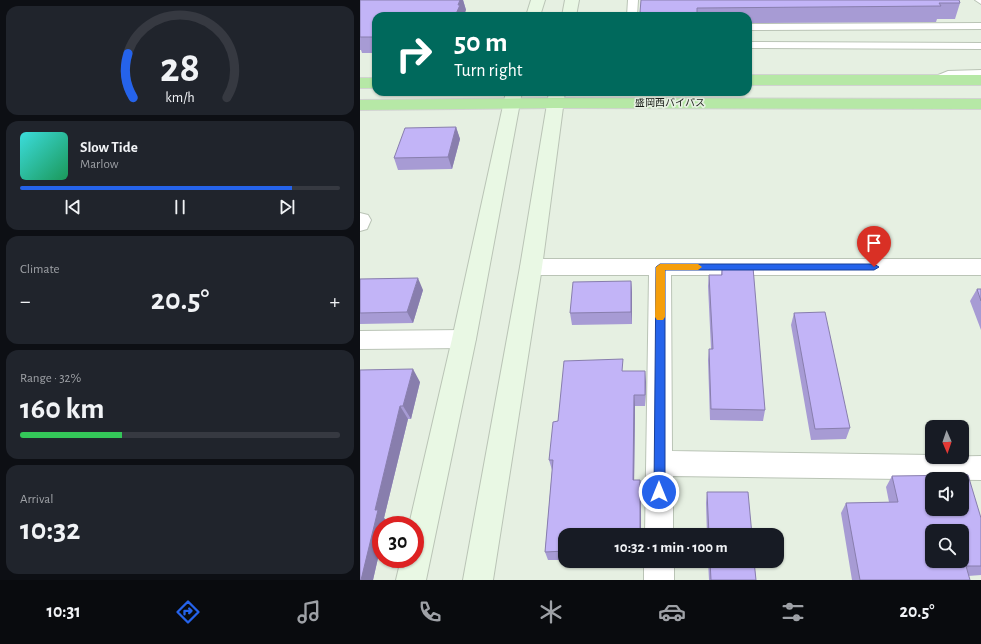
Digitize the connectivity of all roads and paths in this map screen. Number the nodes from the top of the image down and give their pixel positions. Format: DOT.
graph roads {
  1 [pos="538,0"];
  2 [pos="572,0"];
  3 [pos="633,0"];
  4 [pos="534,12"];
  5 [pos="570,12"];
  6 [pos="632,12"];
  7 [pos="981,26"];
  8 [pos="752,27"];
  9 [pos="752,45"];
  10 [pos="981,46"];
  11 [pos="981,73"];
  12 [pos="752,80"];
  13 [pos="935,80"];
  14 [pos="981,80"];
  15 [pos="360,83"];
  16 [pos="372,83"];
  17 [pos="513,98"];
  18 [pos="556,98"];
  19 [pos="981,104"];
  20 [pos="360,105"];
  21 [pos="360,220"];
  22 [pos="360,224"];
  23 [pos="531,267"];
  24 [pos="660,267"];
  25 [pos="981,267"];
  26 [pos="464,339"];
  27 [pos="360,340"];
  28 [pos="660,463"];
  29 [pos="981,468"];
  30 [pos="659,528"];
  31 [pos="659,568"];
  32 [pos="411,580"];
  33 [pos="478,580"];
  34 [pos="659,580"];
  1 -- 4 [label="street"];
  2 -- 5 [label="street"];
  3 -- 6 [label="lane"];
  7 -- 8 [label="lane"];
  9 -- 10 [label="lane"];
  11 -- 13 [label="lane"];
  12 -- 13 [label="highway"];
  13 -- 14 [label="highway"];
  15 -- 16 [label="highway"];
  17 -- 18 [label="highway, 盛岡西バイパス"];
  17 -- 20 [label="highway, 盛岡西バイパス"];
  17 -- 26 [label="street"];
  18 -- 19 [label="highway, 盛岡西バイパス"];
  18 -- 23 [label="street"];
  21 -- 22 [label="street"];
  23 -- 24 [label="street"];
  23 -- 33 [label="street"];
  24 -- 25 [label="street"];
  24 -- 28 [label="street"];
  26 -- 27 [label="street"];
  26 -- 32 [label="street"];
  28 -- 29 [label="street"];
  28 -- 30 [label="street"];
  31 -- 34 [label="street"];
}
